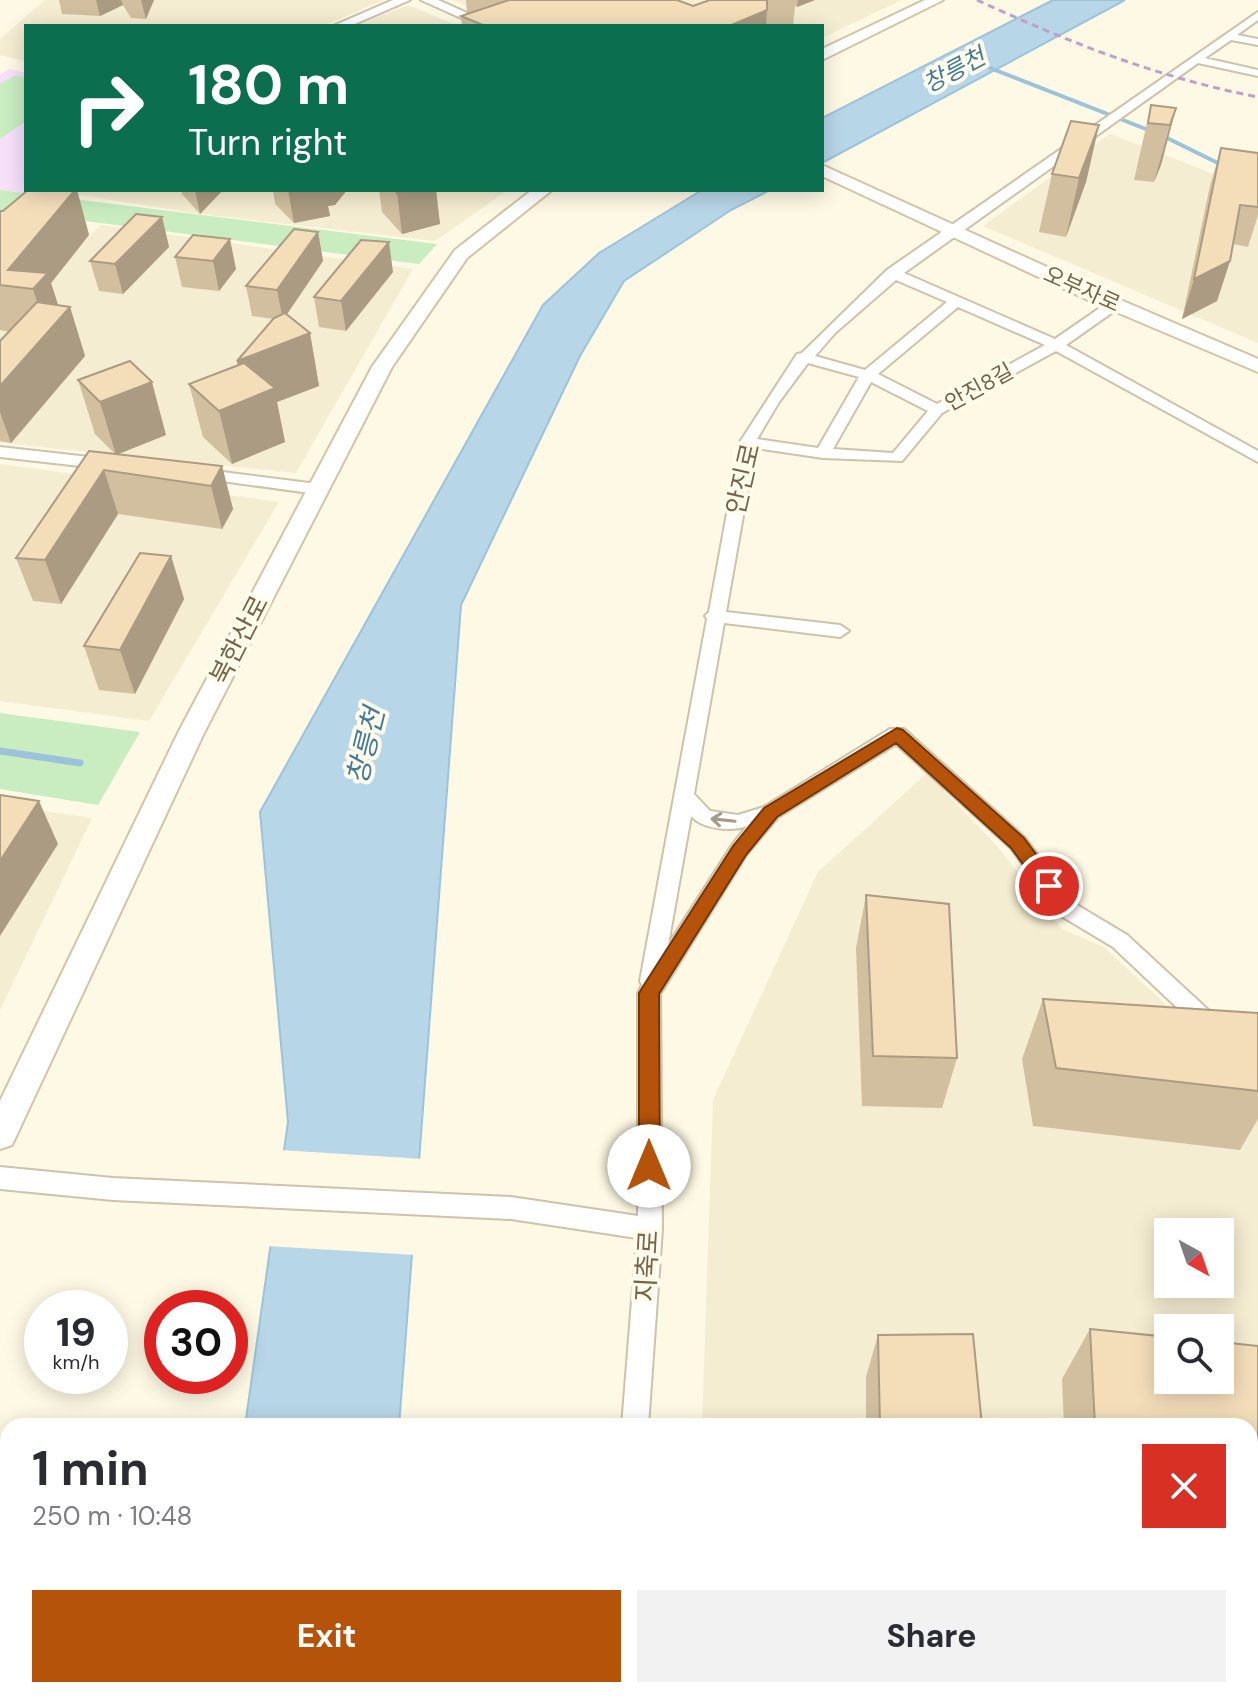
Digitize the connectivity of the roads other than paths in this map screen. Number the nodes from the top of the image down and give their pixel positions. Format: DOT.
graph roads {
  1 [pos="404,0"];
  2 [pos="427,0"];
  3 [pos="936,0"];
  4 [pos="1258,15"];
  5 [pos="344,24"];
  6 [pos="485,24"];
  7 [pos="1229,36"];
  8 [pos="1258,42"];
  9 [pos="824,54"];
  10 [pos="1196,59"];
  11 [pos="1258,73"];
  12 [pos="824,171"];
  13 [pos="540,192"];
  14 [pos="954,230"];
  15 [pos="892,273"];
  16 [pos="957,301"];
  17 [pos="1115,304"];
  18 [pos="1056,345"];
  19 [pos="802,357"];
  20 [pos="1258,366"];
  21 [pos="868,375"];
  22 [pos="937,410"];
  23 [pos="748,442"];
  24 [pos="0,452"];
  25 [pos="823,453"];
  26 [pos="1258,457"];
  27 [pos="124,465"];
  28 [pos="181,472"];
  29 [pos="317,489"];
  30 [pos="714,616"];
  31 [pos="840,631"];
  32 [pos="685,796"];
  33 [pos="771,812"];
  34 [pos="649,993"];
  35 [pos="1224,1037"];
  36 [pos="0,1135"];
  37 [pos="0,1178"];
  38 [pos="650,1229"];
  39 [pos="636,1418"];
  1 -- 5 [label="street"];
  2 -- 6 [label="street"];
  3 -- 9 [label="main road"];
  4 -- 7 [label="street"];
  7 -- 8 [label="street"];
  7 -- 10 [label="street"];
  10 -- 11 [label="street"];
  10 -- 14 [label="street, 안진로"];
  12 -- 14 [label="main road, 오부자로"];
  13 -- 29 [label="main road, 북한산로"];
  14 -- 15 [label="street, 안진로"];
  14 -- 17 [label="main road, 오부자로"];
  15 -- 16 [label="street, 안진8길"];
  15 -- 19 [label="street, 안진로"];
  16 -- 18 [label="street, 안진8길"];
  16 -- 21 [label="street"];
  17 -- 18 [label="street, 안진8길"];
  17 -- 20 [label="main road, 오부자로"];
  18 -- 22 [label="street, 안진8길"];
  18 -- 26 [label="street, 안진8길"];
  19 -- 21 [label="street"];
  19 -- 23 [label="street, 안진로"];
  21 -- 22 [label="street"];
  21 -- 25 [label="street"];
  22 -- 25 [label="street, 안진8길"];
  23 -- 25 [label="street, 안진8길"];
  23 -- 30 [label="street, 안진로"];
  24 -- 27 [label="street"];
  28 -- 29 [label="street"];
  29 -- 36 [label="main road, 북한산로"];
  30 -- 31 [label="street"];
  30 -- 32 [label="street, 안진로"];
  33 -- 32 [label="street, one-way"];
  32 -- 34 [label="street, 안진로"];
  33 -- 34 [label="street"];
  33 -- 35 [label="street"];
  34 -- 38 [label="street, 지축로"];
  37 -- 38 [label="street"];
  38 -- 39 [label="street, 지축로"];
}
